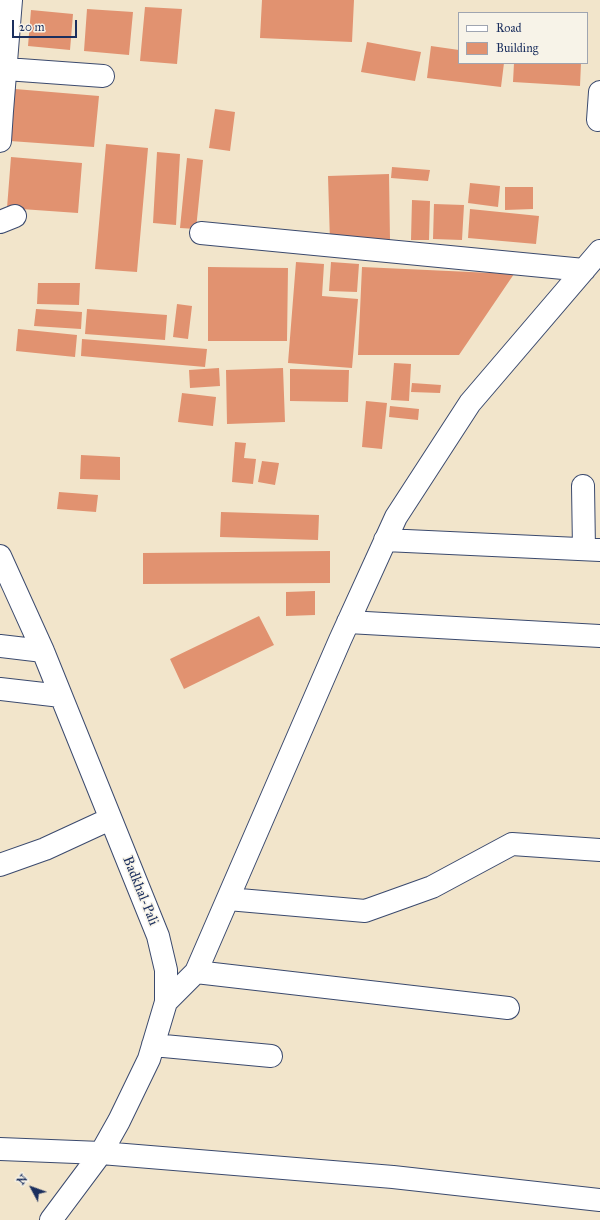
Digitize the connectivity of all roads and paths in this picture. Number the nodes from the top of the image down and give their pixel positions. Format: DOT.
graph roads {
  1 [pos="8,0"];
  2 [pos="6,69"];
  3 [pos="103,76"];
  4 [pos="600,92"];
  5 [pos="1,111"];
  6 [pos="598,120"];
  7 [pos="0,141"];
  8 [pos="201,233"];
  9 [pos="600,251"];
  10 [pos="584,270"];
  11 [pos="583,486"];
  12 [pos="385,540"];
  13 [pos="592,549"];
  14 [pos="0,556"];
  15 [pos="348,622"];
  16 [pos="600,636"];
  17 [pos="0,646"];
  18 [pos="43,651"];
  19 [pos="0,689"];
  20 [pos="61,696"];
  21 [pos="110,819"];
  22 [pos="600,850"];
  23 [pos="0,865"];
  24 [pos="228,899"];
  25 [pos="196,972"];
  26 [pos="166,1002"];
  27 [pos="508,1008"];
  28 [pos="153,1045"];
  29 [pos="270,1056"];
  30 [pos="0,1150"];
  31 [pos="101,1153"];
  32 [pos="600,1200"];
  33 [pos="51,1220"];
  1 -- 2 [label="street"];
  2 -- 3 [label="street"];
  2 -- 5 [label="street"];
  4 -- 6 [label="street"];
  5 -- 7 [label="street"];
  8 -- 10 [label="street"];
  9 -- 10 [label="street"];
  10 -- 12 [label="street"];
  11 -- 13 [label="street"];
  12 -- 13 [label="street"];
  12 -- 15 [label="street"];
  14 -- 18 [label="street, Badkhal-Pali"];
  15 -- 16 [label="street"];
  15 -- 24 [label="street"];
  17 -- 18 [label="street"];
  18 -- 20 [label="street, Badkhal-Pali"];
  19 -- 20 [label="street"];
  20 -- 21 [label="street, Badkhal-Pali"];
  21 -- 23 [label="street"];
  21 -- 26 [label="street, Badkhal-Pali"];
  22 -- 24 [label="street"];
  24 -- 25 [label="street"];
  25 -- 26 [label="street"];
  25 -- 27 [label="street"];
  26 -- 28 [label="street, Badkhal-Pali"];
  28 -- 29 [label="street"];
  28 -- 31 [label="street, Badkhal-Pali"];
  30 -- 31 [label="street"];
  31 -- 32 [label="street"];
  31 -- 33 [label="street, Badkhal-Pali"];
}
